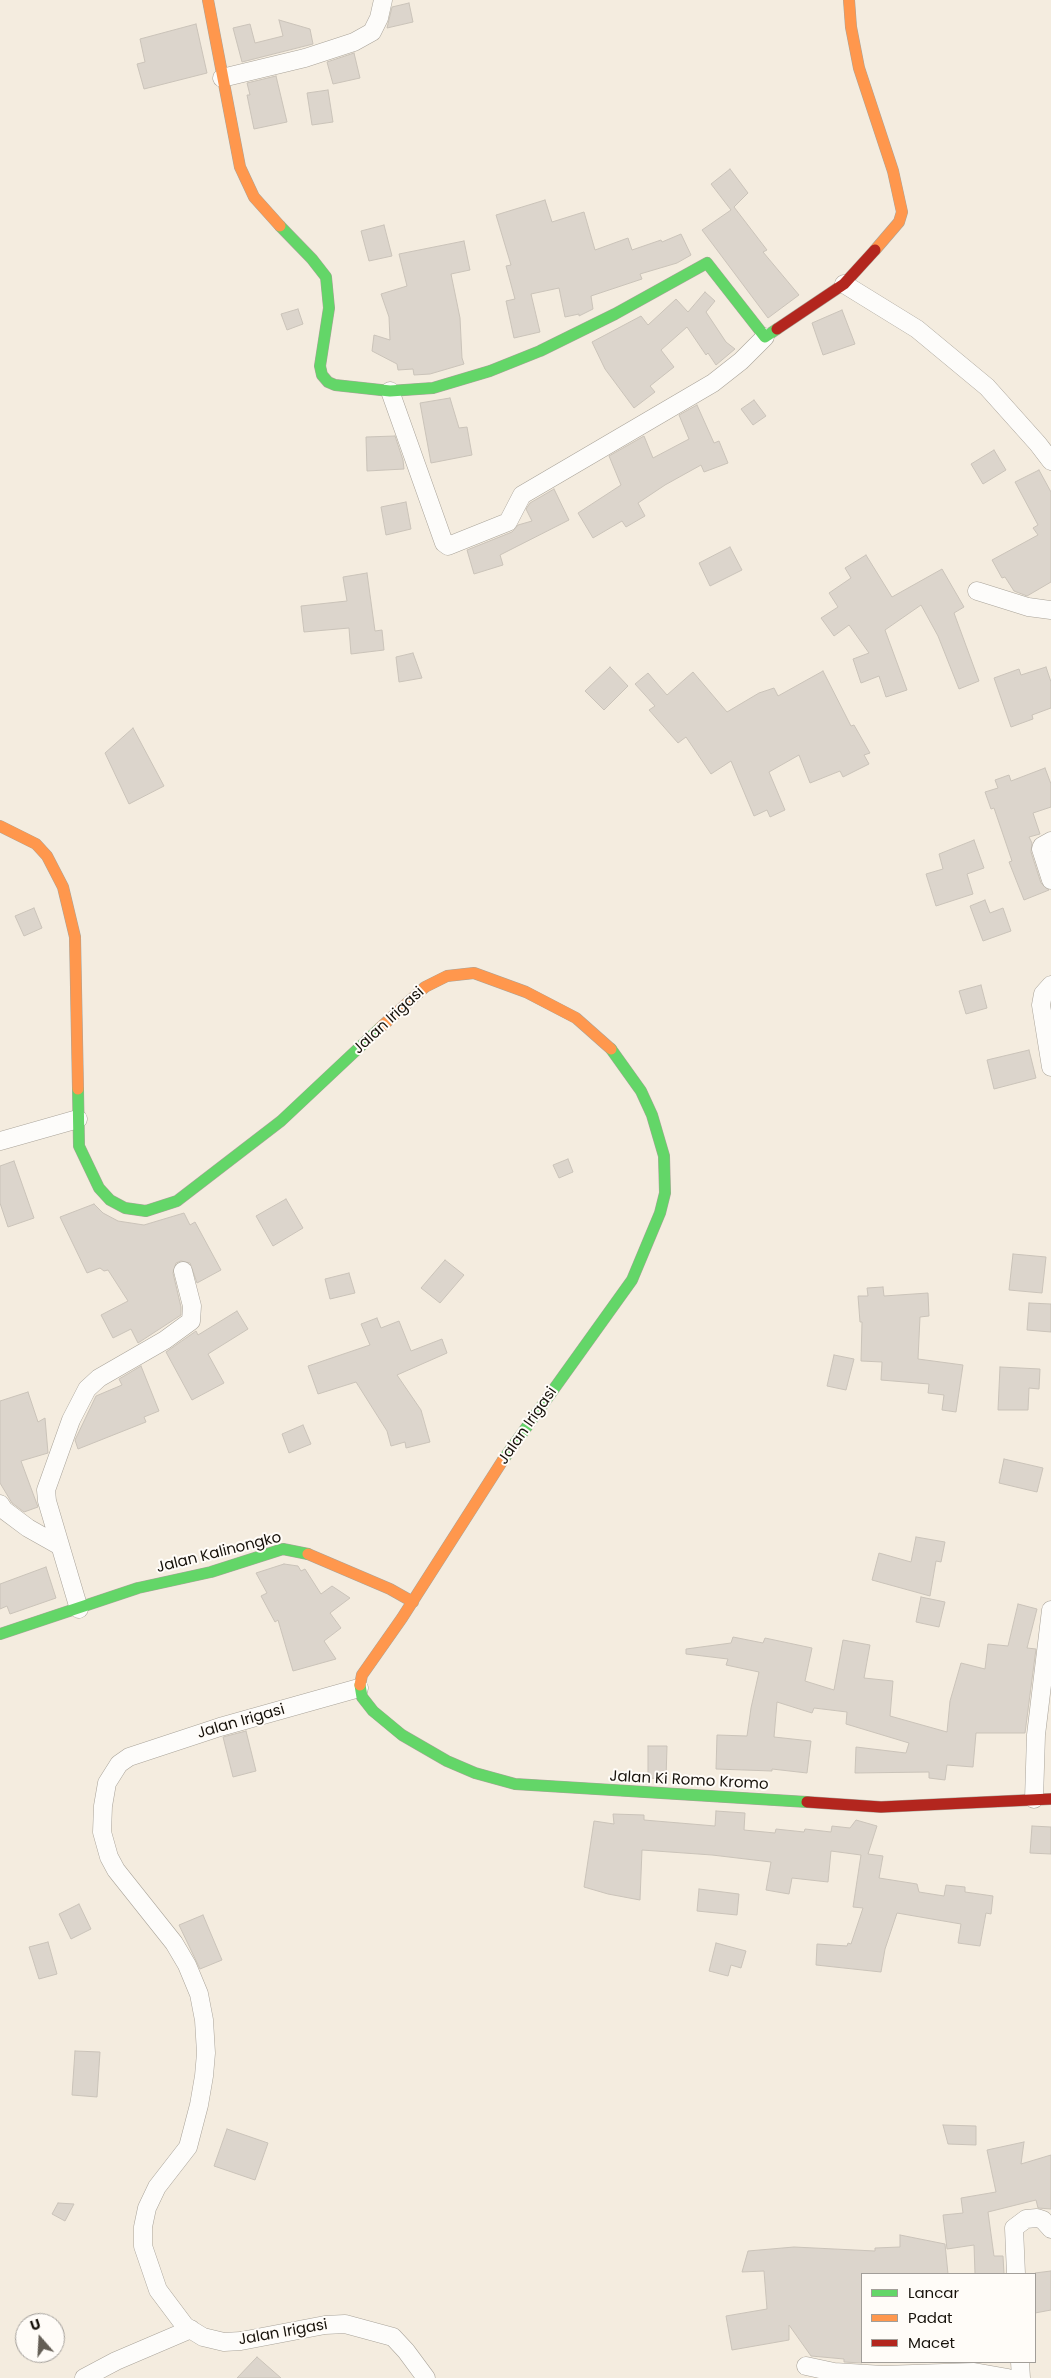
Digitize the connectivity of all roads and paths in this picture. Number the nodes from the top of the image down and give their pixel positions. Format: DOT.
graph roads {
  1 [pos="208,0"];
  2 [pos="383,0"];
  3 [pos="850,0"];
  4 [pos="222,78"];
  5 [pos="844,284"];
  6 [pos="765,337"];
  7 [pos="390,391"];
  8 [pos="1051,461"];
  9 [pos="977,591"];
  10 [pos="1051,610"];
  11 [pos="0,826"];
  12 [pos="1051,842"];
  13 [pos="1051,880"];
  14 [pos="1051,986"];
  15 [pos="1051,1067"];
  16 [pos="78,1119"];
  17 [pos="0,1141"];
  18 [pos="183,1271"];
  19 [pos="0,1504"];
  20 [pos="60,1546"];
  21 [pos="412,1602"];
  22 [pos="79,1609"];
  23 [pos="1051,1610"];
  24 [pos="0,1634"];
  25 [pos="358,1688"];
  26 [pos="1043,1799"];
  27 [pos="1051,2229"];
  28 [pos="1016,2273"];
  29 [pos="191,2329"];
  30 [pos="1020,2363"];
  31 [pos="806,2366"];
  32 [pos="84,2378"];
  33 [pos="426,2378"];
  34 [pos="1008,2378"];
  35 [pos="1021,2378"];
  1 -- 4 [label="street"];
  2 -- 4 [label="street"];
  3 -- 5 [label="street"];
  4 -- 7 [label="street"];
  5 -- 6 [label="street"];
  5 -- 8 [label="street"];
  6 -- 7 [label="street"];
  6 -- 7 [label="street"];
  9 -- 10 [label="street"];
  11 -- 16 [label="street, Jalan Irigasi"];
  12 -- 13 [label="street"];
  14 -- 15 [label="street"];
  16 -- 17 [label="street"];
  16 -- 21 [label="street, Jalan Irigasi"];
  18 -- 20 [label="street"];
  19 -- 20 [label="street"];
  20 -- 22 [label="street"];
  21 -- 22 [label="street, Jalan Kalinongko"];
  21 -- 25 [label="street, Jalan Irigasi"];
  22 -- 24 [label="street, Jalan Kalinongko"];
  23 -- 26 [label="street"];
  25 -- 26 [label="street, Jalan Ki Romo Kromo"];
  25 -- 29 [label="street, Jalan Irigasi"];
  27 -- 28 [label="street"];
  29 -- 32 [label="street"];
  29 -- 33 [label="street, Jalan Irigasi"];
  30 -- 35 [label="street"];
  31 -- 34 [label="street"];
}
